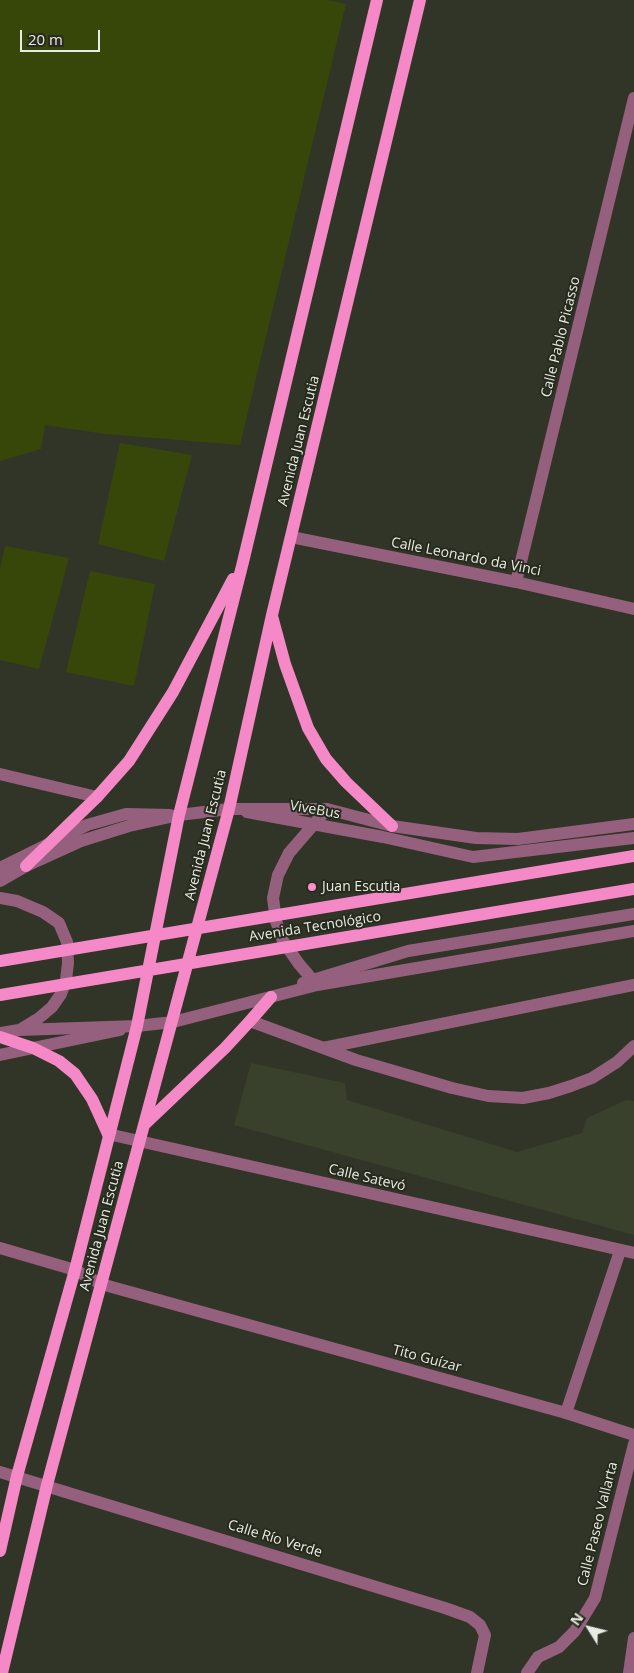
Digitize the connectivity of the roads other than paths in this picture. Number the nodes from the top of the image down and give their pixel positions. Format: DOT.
graph roads {
  1 [pos="377,0"];
  2 [pos="420,0"];
  3 [pos="634,98"];
  4 [pos="291,538"];
  5 [pos="243,562"];
  6 [pos="516,582"];
  7 [pos="634,609"];
  8 [pos="272,615"];
  9 [pos="0,774"];
  10 [pos="97,797"];
  11 [pos="229,809"];
  12 [pos="327,809"];
  13 [pos="179,815"];
  14 [pos="634,824"];
  15 [pos="312,825"];
  16 [pos="392,826"];
  17 [pos="634,838"];
  18 [pos="46,845"];
  19 [pos="634,856"];
  20 [pos="26,866"];
  21 [pos="0,868"];
  22 [pos="0,882"];
  23 [pos="634,890"];
  24 [pos="0,898"];
  25 [pos="634,914"];
  26 [pos="634,931"];
  27 [pos="0,961"];
  28 [pos="315,982"];
  29 [pos="634,985"];
  30 [pos="0,995"];
  31 [pos="271,996"];
  32 [pos="250,1021"];
  33 [pos="173,1022"];
  34 [pos="142,1026"];
  35 [pos="19,1030"];
  36 [pos="0,1035"];
  37 [pos="634,1046"];
  38 [pos="33,1048"];
  39 [pos="322,1048"];
  40 [pos="0,1055"];
  41 [pos="144,1125"];
  42 [pos="108,1134"];
  43 [pos="140,1142"];
  44 [pos="0,1248"];
  45 [pos="620,1251"];
  46 [pos="634,1253"];
  47 [pos="75,1270"];
  48 [pos="101,1284"];
  49 [pos="566,1413"];
  50 [pos="634,1435"];
  51 [pos="634,1444"];
  52 [pos="0,1472"];
  53 [pos="17,1476"];
  54 [pos="47,1485"];
  55 [pos="0,1551"];
  56 [pos="634,1638"];
  57 [pos="633,1656"];
  58 [pos="2,1673"];
  59 [pos="477,1673"];
  60 [pos="527,1673"];
  61 [pos="629,1673"];
  1 -- 5 [label="main road, Avenida Juan Escutia"];
  2 -- 4 [label="main road, Avenida Juan Escutia"];
  3 -- 6 [label="street, Calle Pablo Picasso"];
  4 -- 6 [label="street, Calle Leonardo da Vinci"];
  4 -- 8 [label="main road, Avenida Juan Escutia"];
  5 -- 10 [label="main road"];
  5 -- 13 [label="main road, Avenida Juan Escutia"];
  6 -- 7 [label="street, Calle Leonardo da Vinci"];
  8 -- 11 [label="main road, Avenida Juan Escutia"];
  8 -- 16 [label="main road"];
  9 -- 10 [label="street"];
  10 -- 18 [label="main road"];
  11 -- 12 [label="street"];
  11 -- 13 [label="street"];
  11 -- 15 [label="street, ViveBus"];
  11 -- 33 [label="main road, Avenida Juan Escutia"];
  12 -- 15 [label="street"];
  12 -- 16 [label="street"];
  13 -- 18 [label="street"];
  13 -- 20 [label="street"];
  13 -- 34 [label="main road, Avenida Juan Escutia"];
  14 -- 16 [label="street"];
  15 -- 17 [label="street, ViveBus"];
  15 -- 28 [label="street"];
  18 -- 20 [label="main road"];
  18 -- 21 [label="street"];
  19 -- 27 [label="main road, Avenida Tecnológico"];
  20 -- 22 [label="street"];
  23 -- 30 [label="main road, Avenida Tecnológico"];
  24 -- 35 [label="street"];
  25 -- 28 [label="street"];
  26 -- 28 [label="street"];
  28 -- 31 [label="street"];
  28 -- 33 [label="street"];
  29 -- 39 [label="street"];
  31 -- 32 [label="main road"];
  31 -- 33 [label="street"];
  32 -- 39 [label="street"];
  32 -- 41 [label="main road"];
  33 -- 34 [label="street"];
  33 -- 41 [label="main road, Avenida Juan Escutia"];
  34 -- 35 [label="street"];
  34 -- 38 [label="street"];
  34 -- 42 [label="main road, Avenida Juan Escutia"];
  35 -- 36 [label="street"];
  36 -- 38 [label="main road"];
  37 -- 39 [label="street"];
  38 -- 40 [label="street"];
  38 -- 42 [label="main road"];
  41 -- 43 [label="main road, Avenida Juan Escutia"];
  42 -- 43 [label="street, Calle Satevó"];
  42 -- 47 [label="main road, Avenida Juan Escutia"];
  43 -- 45 [label="street, Calle Satevó"];
  43 -- 48 [label="main road, Avenida Juan Escutia"];
  44 -- 47 [label="street, Tito Guízar"];
  45 -- 46 [label="street"];
  45 -- 49 [label="street"];
  47 -- 48 [label="street, Tito Guízar"];
  47 -- 53 [label="main road, Avenida Juan Escutia"];
  48 -- 49 [label="street, Tito Guízar"];
  48 -- 54 [label="main road, Avenida Juan Escutia"];
  49 -- 50 [label="street, Tito Guízar"];
  51 -- 60 [label="street, Calle Paseo Vallarta"];
  52 -- 53 [label="street, Calle Río Verde"];
  53 -- 54 [label="street, Calle Río Verde"];
  53 -- 55 [label="main road, Avenida Juan Escutia"];
  54 -- 58 [label="main road, Avenida Juan Escutia"];
  54 -- 59 [label="street, Calle Río Verde"];
  56 -- 57 [label="street"];
  57 -- 61 [label="street"];
}
